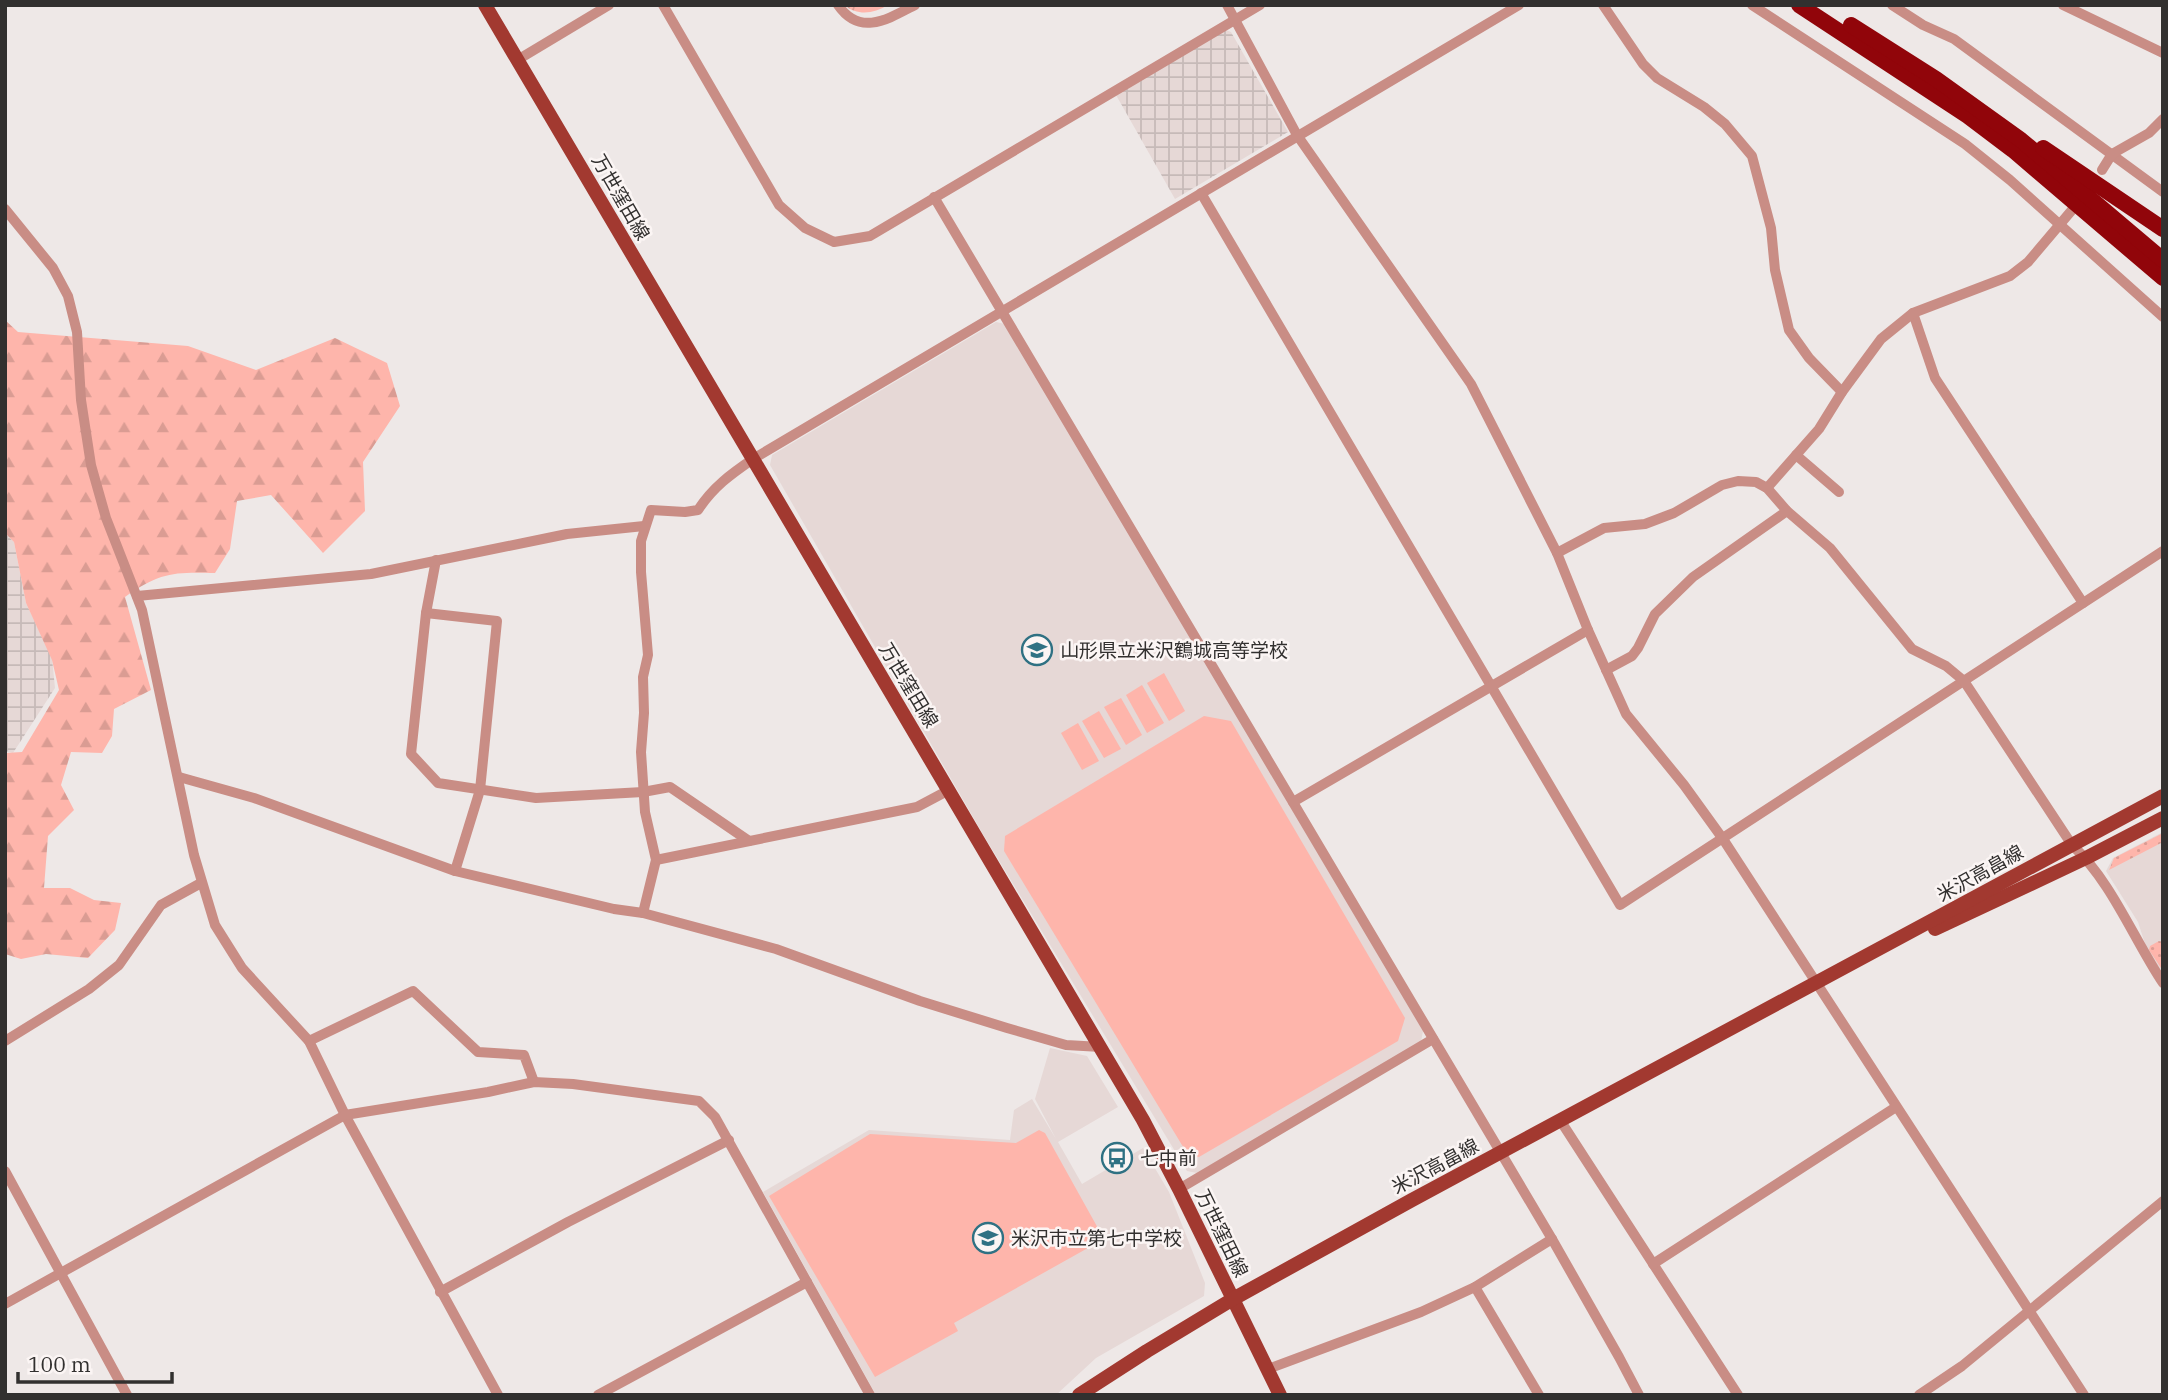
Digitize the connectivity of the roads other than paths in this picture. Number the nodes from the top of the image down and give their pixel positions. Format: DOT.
graph roads {
  1 [pos="485,5"];
  2 [pos="609,5"];
  3 [pos="663,5"];
  4 [pos="838,5"];
  5 [pos="915,5"];
  6 [pos="1227,5"];
  7 [pos="1260,5"];
  8 [pos="1518,5"];
  9 [pos="1603,5"];
  10 [pos="1752,5"];
  11 [pos="1799,5"];
  12 [pos="1819,5"];
  13 [pos="1892,5"];
  14 [pos="2063,5"];
  15 [pos="1237,20"];
  16 [pos="2163,53"];
  17 [pos="519,59"];
  18 [pos="1976,107"];
  19 [pos="2163,119"];
  20 [pos="1297,135"];
  21 [pos="2112,154"];
  22 [pos="2102,170"];
  23 [pos="1201,192"];
  24 [pos="2163,192"];
  25 [pos="934,197"];
  26 [pos="5,209"];
  27 [pos="2072,210"];
  28 [pos="2061,224"];
  29 [pos="2163,229"];
  30 [pos="2163,260"];
  31 [pos="2163,278"];
  32 [pos="1003,311"];
  33 [pos="1913,313"];
  34 [pos="2163,317"];
  35 [pos="1842,392"];
  36 [pos="1796,455"];
  37 [pos="753,459"];
  38 [pos="1767,488"];
  39 [pos="1839,492"];
  40 [pos="1787,511"];
  41 [pos="644,526"];
  42 [pos="2163,551"];
  43 [pos="1557,552"];
  44 [pos="436,560"];
  45 [pos="137,596"];
  46 [pos="2083,603"];
  47 [pos="426,613"];
  48 [pos="1588,630"];
  49 [pos="1606,670"];
  50 [pos="1965,681"];
  51 [pos="1491,685"];
  52 [pos="179,777"];
  53 [pos="480,790"];
  54 [pos="949,790"];
  55 [pos="643,792"];
  56 [pos="2163,796"];
  57 [pos="1293,802"];
  58 [pos="2163,818"];
  59 [pos="1723,839"];
  60 [pos="749,841"];
  61 [pos="2071,845"];
  62 [pos="2086,858"];
  63 [pos="656,860"];
  64 [pos="455,871"];
  65 [pos="201,883"];
  66 [pos="643,913"];
  67 [pos="2163,983"];
  68 [pos="1816,984"];
  69 [pos="1433,1039"];
  70 [pos="5,1041"];
  71 [pos="309,1041"];
  72 [pos="1101,1047"];
  73 [pos="534,1082"];
  74 [pos="1896,1107"];
  75 [pos="345,1115"];
  76 [pos="1560,1120"];
  77 [pos="729,1140"];
  78 [pos="1500,1153"];
  79 [pos="5,1171"];
  80 [pos="1179,1189"];
  81 [pos="2163,1201"];
  82 [pos="1552,1240"];
  83 [pos="1653,1264"];
  84 [pos="62,1274"];
  85 [pos="807,1282"];
  86 [pos="1475,1287"];
  87 [pos="440,1292"];
  88 [pos="1233,1299"];
  89 [pos="5,1304"];
  90 [pos="2029,1311"];
  91 [pos="1268,1369"];
  92 [pos="127,1395"];
  93 [pos="498,1395"];
  94 [pos="598,1395"];
  95 [pos="870,1395"];
  96 [pos="1079,1395"];
  97 [pos="1280,1395"];
  98 [pos="1539,1395"];
  99 [pos="1639,1395"];
  100 [pos="1738,1395"];
  101 [pos="1919,1395"];
  102 [pos="2084,1395"];
  1 -- 17 [label="main road, 万世窪田線"];
  2 -- 17 [label="street"];
  3 -- 25 [label="street"];
  4 -- 5 [label="street"];
  6 -- 15 [label="street"];
  7 -- 15 [label="street"];
  8 -- 20 [label="street"];
  9 -- 35 [label="street"];
  10 -- 28 [label="street"];
  11 -- 31 [label="highway"];
  12 -- 18 [label="highway"];
  13 -- 21 [label="street"];
  14 -- 16 [label="street"];
  15 -- 20 [label="street"];
  15 -- 25 [label="street"];
  17 -- 37 [label="main road, 万世窪田線"];
  18 -- 29 [label="highway"];
  18 -- 30 [label="highway"];
  19 -- 21 [label="street"];
  20 -- 23 [label="street"];
  20 -- 43 [label="street"];
  21 -- 22 [label="street"];
  21 -- 24 [label="street"];
  23 -- 32 [label="street"];
  23 -- 51 [label="street"];
  25 -- 32 [label="street"];
  26 -- 45 [label="street"];
  27 -- 28 [label="street"];
  28 -- 33 [label="street"];
  28 -- 34 [label="street"];
  32 -- 37 [label="street"];
  32 -- 57 [label="street"];
  33 -- 35 [label="street"];
  33 -- 46 [label="street"];
  35 -- 36 [label="street"];
  36 -- 38 [label="street"];
  36 -- 39 [label="street"];
  37 -- 41 [label="street"];
  37 -- 54 [label="main road, 万世窪田線"];
  38 -- 40 [label="street"];
  38 -- 43 [label="street"];
  40 -- 49 [label="street"];
  40 -- 50 [label="street"];
  41 -- 44 [label="street"];
  41 -- 55 [label="street"];
  42 -- 46 [label="street"];
  43 -- 48 [label="street"];
  44 -- 45 [label="street"];
  44 -- 47 [label="street"];
  45 -- 52 [label="street"];
  46 -- 50 [label="street"];
  47 -- 53 [label="street"];
  47 -- 53 [label="street"];
  48 -- 49 [label="street"];
  48 -- 51 [label="street"];
  49 -- 59 [label="street"];
  50 -- 59 [label="street"];
  50 -- 61 [label="street"];
  51 -- 57 [label="street"];
  51 -- 59 [label="street"];
  52 -- 64 [label="street"];
  52 -- 65 [label="street"];
  53 -- 55 [label="street"];
  53 -- 64 [label="street"];
  54 -- 60 [label="street"];
  54 -- 72 [label="main road, 万世窪田線"];
  55 -- 60 [label="street"];
  55 -- 63 [label="street"];
  56 -- 61 [label="main road, 米沢高畠線"];
  57 -- 69 [label="street"];
  58 -- 62 [label="main road, 米沢高畠線"];
  59 -- 68 [label="street"];
  60 -- 63 [label="street"];
  61 -- 62 [label="street"];
  61 -- 68 [label="main road, 米沢高畠線"];
  62 -- 67 [label="street"];
  62 -- 68 [label="main road, 米沢高畠線"];
  63 -- 66 [label="street"];
  64 -- 66 [label="street"];
  65 -- 70 [label="street"];
  65 -- 71 [label="street"];
  66 -- 72 [label="street"];
  68 -- 74 [label="street"];
  68 -- 76 [label="main road, 米沢高畠線"];
  69 -- 78 [label="street"];
  69 -- 80 [label="street"];
  71 -- 73 [label="street"];
  71 -- 75 [label="street"];
  72 -- 80 [label="main road, 万世窪田線"];
  73 -- 75 [label="street"];
  73 -- 77 [label="street"];
  74 -- 83 [label="street"];
  74 -- 90 [label="street"];
  75 -- 84 [label="street"];
  75 -- 87 [label="street"];
  76 -- 78 [label="main road, 米沢高畠線"];
  76 -- 83 [label="street"];
  77 -- 85 [label="street"];
  77 -- 87 [label="street"];
  78 -- 82 [label="street"];
  78 -- 88 [label="main road, 米沢高畠線"];
  79 -- 84 [label="street"];
  80 -- 88 [label="main road, 万世窪田線"];
  81 -- 90 [label="street"];
  82 -- 86 [label="street"];
  82 -- 99 [label="street"];
  83 -- 100 [label="street"];
  84 -- 89 [label="street"];
  84 -- 92 [label="street"];
  85 -- 94 [label="street"];
  85 -- 95 [label="street"];
  86 -- 91 [label="street"];
  86 -- 98 [label="street"];
  87 -- 93 [label="street"];
  88 -- 91 [label="main road, 万世窪田線"];
  88 -- 96 [label="main road, 米沢高畠線"];
  90 -- 101 [label="street"];
  90 -- 102 [label="street"];
  91 -- 97 [label="main road, 万世窪田線"];
}
